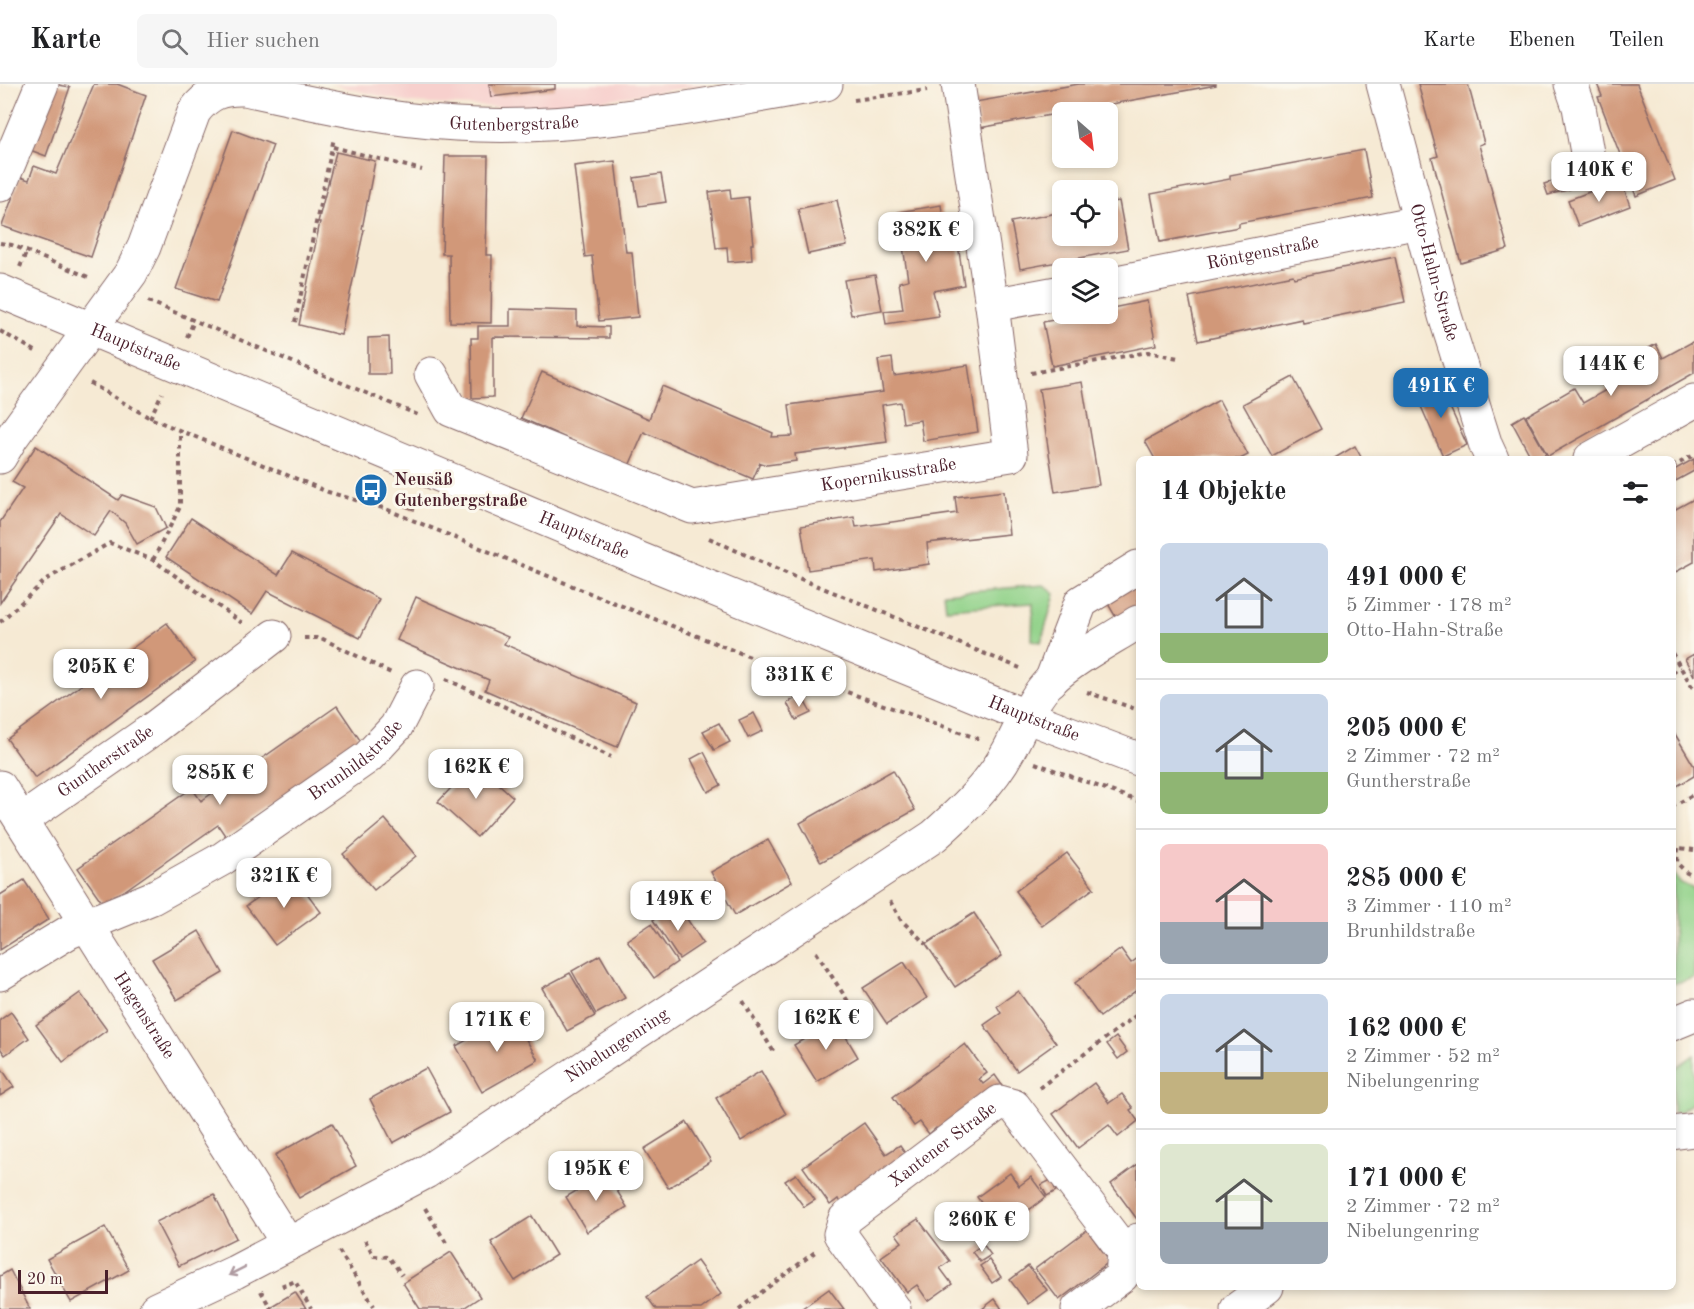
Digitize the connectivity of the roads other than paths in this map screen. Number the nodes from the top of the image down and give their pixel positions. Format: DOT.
graph roads {
  1 [pos="42,84"];
  2 [pos="826,84"];
  3 [pos="958,84"];
  4 [pos="1383,84"];
  5 [pos="1571,84"];
  6 [pos="201,91"];
  7 [pos="681,96"];
  8 [pos="1590,170"];
  9 [pos="0,185"];
  10 [pos="1419,222"];
  11 [pos="1118,282"];
  12 [pos="0,291"];
  13 [pos="1052,294"];
  14 [pos="992,305"];
  15 [pos="90,327"];
  16 [pos="431,374"];
  17 [pos="1694,401"];
  18 [pos="4,442"];
  19 [pos="1491,456"];
  20 [pos="1595,456"];
  21 [pos="1136,568"];
  22 [pos="1136,623"];
  23 [pos="274,636"];
  24 [pos="1051,681"];
  25 [pos="417,686"];
  26 [pos="1024,716"];
  27 [pos="1136,758"];
  28 [pos="0,787"];
  29 [pos="22,820"];
  30 [pos="87,924"];
  31 [pos="0,974"];
  32 [pos="1694,1015"];
  33 [pos="1676,1022"];
  34 [pos="1694,1130"];
  35 [pos="1676,1132"];
  36 [pos="1131,1246"];
  37 [pos="278,1249"];
  38 [pos="1263,1290"];
  39 [pos="156,1309"];
  40 [pos="894,1309"];
  41 [pos="1078,1309"];
  42 [pos="1237,1309"];
  1 -- 9 [label="street"];
  2 -- 7 [label="street, Gutenbergstraße"];
  3 -- 14 [label="street, Kopernikusstraße"];
  4 -- 10 [label="street, Otto-Hahn-Straße"];
  5 -- 8 [label="street"];
  6 -- 7 [label="street, Gutenbergstraße"];
  6 -- 15 [label="street, Gutenbergstraße"];
  10 -- 11 [label="street, Röntgenstraße"];
  10 -- 19 [label="street, Otto-Hahn-Straße"];
  12 -- 15 [label="street, Hauptstraße"];
  13 -- 14 [label="street"];
  14 -- 16 [label="street, Kopernikusstraße"];
  15 -- 18 [label="street, Gutenbergstraße"];
  15 -- 26 [label="street, Hauptstraße"];
  17 -- 20 [label="street"];
  21 -- 24 [label="street"];
  22 -- 24 [label="street"];
  23 -- 29 [label="street, Guntherstraße"];
  24 -- 26 [label="street, Nibelungenring"];
  25 -- 30 [label="street, Brunhildstraße"];
  26 -- 27 [label="street, Hauptstraße"];
  26 -- 37 [label="street, Nibelungenring"];
  28 -- 29 [label="street, Hagenstraße"];
  29 -- 30 [label="street, Hagenstraße"];
  30 -- 31 [label="street, Brunhildstraße"];
  30 -- 37 [label="street, Hagenstraße"];
  32 -- 33 [label="street"];
  34 -- 35 [label="street"];
  36 -- 40 [label="street, Xantener Straße"];
  36 -- 41 [label="street"];
  37 -- 39 [label="street, Nibelungenring, one-way"];
  38 -- 42 [label="street"];
}
